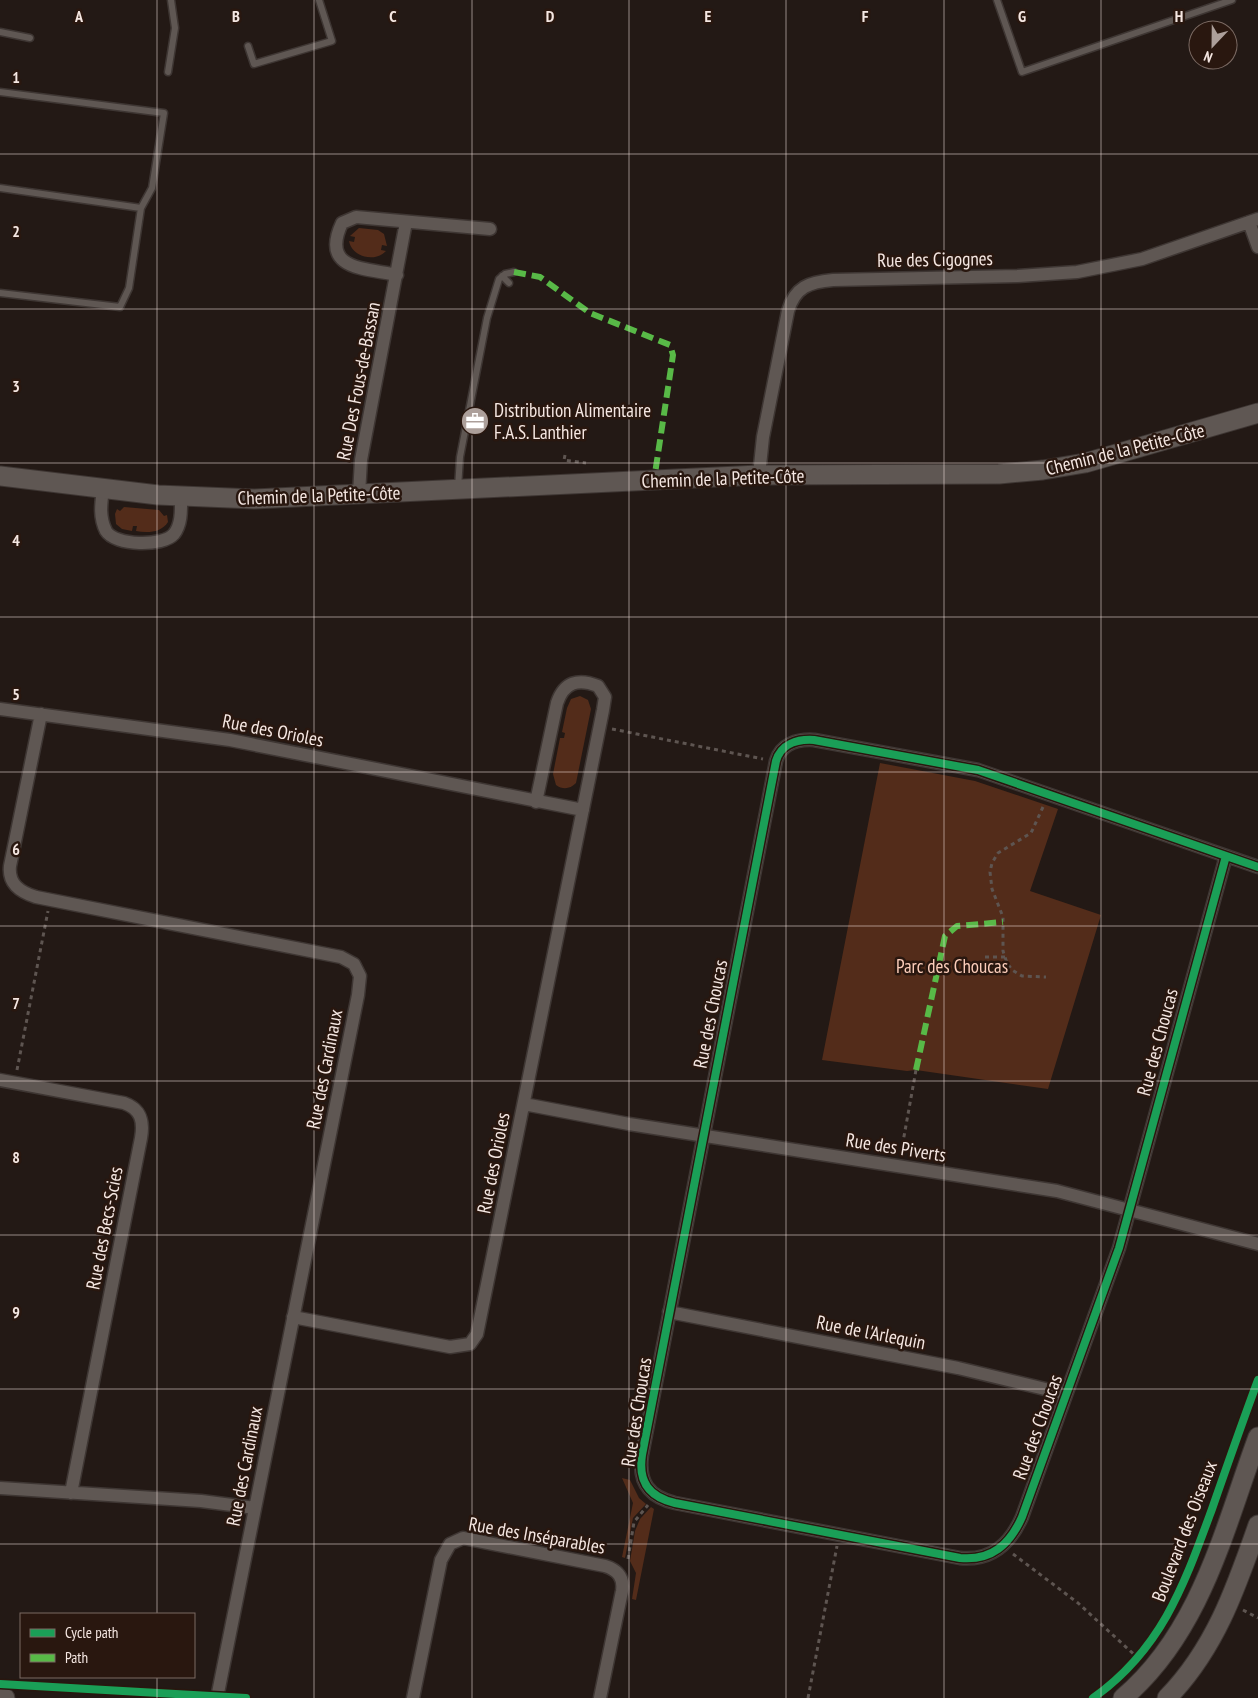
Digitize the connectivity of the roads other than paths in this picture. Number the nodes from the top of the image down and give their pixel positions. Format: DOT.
graph roads {
  1 [pos="171,0"];
  2 [pos="319,0"];
  3 [pos="997,0"];
  4 [pos="1232,0"];
  5 [pos="0,32"];
  6 [pos="30,38"];
  7 [pos="248,46"];
  8 [pos="168,72"];
  9 [pos="0,92"];
  10 [pos="0,188"];
  11 [pos="141,208"];
  12 [pos="1254,221"];
  13 [pos="406,222"];
  14 [pos="490,229"];
  15 [pos="1258,247"];
  16 [pos="514,272"];
  17 [pos="397,275"];
  18 [pos="502,276"];
  19 [pos="510,283"];
  20 [pos="0,293"];
  21 [pos="1258,413"];
  22 [pos="759,475"];
  23 [pos="0,476"];
  24 [pos="458,489"];
  25 [pos="103,490"];
  26 [pos="359,494"];
  27 [pos="182,497"];
  28 [pos="0,708"];
  29 [pos="41,714"];
  30 [pos="536,802"];
  31 [pos="583,810"];
  32 [pos="1226,856"];
  33 [pos="1258,867"];
  34 [pos="0,1080"];
  35 [pos="524,1104"];
  36 [pos="704,1135"];
  37 [pos="1130,1208"];
  38 [pos="1258,1244"];
  39 [pos="669,1312"];
  40 [pos="293,1317"];
  41 [pos="1066,1394"];
  42 [pos="1258,1437"];
  43 [pos="0,1488"];
  44 [pos="71,1493"];
  45 [pos="255,1508"];
  46 [pos="1258,1524"];
  47 [pos="0,1698"];
  48 [pos="5,1698"];
  49 [pos="217,1698"];
  50 [pos="413,1698"];
  51 [pos="600,1698"];
  52 [pos="1123,1698"];
  53 [pos="1167,1698"];
  1 -- 8 [label="lane"];
  2 -- 7 [label="lane"];
  3 -- 4 [label="lane"];
  5 -- 6 [label="lane"];
  9 -- 11 [label="lane"];
  10 -- 11 [label="lane"];
  11 -- 20 [label="lane"];
  12 -- 15 [label="street"];
  12 -- 22 [label="street, Rue des Cigognes"];
  13 -- 14 [label="street"];
  13 -- 17 [label="street, Rue Des Fous-de-Bassan"];
  13 -- 17 [label="street"];
  16 -- 18 [label="lane"];
  17 -- 26 [label="street, Rue Des Fous-de-Bassan"];
  18 -- 19 [label="lane"];
  18 -- 24 [label="lane"];
  21 -- 22 [label="street, Chemin de la Petite-Côte"];
  22 -- 24 [label="street, Chemin de la Petite-Côte"];
  23 -- 25 [label="street, Chemin de la Petite-Côte"];
  24 -- 26 [label="street, Chemin de la Petite-Côte"];
  25 -- 27 [label="street, Chemin de la Petite-Côte"];
  25 -- 27 [label="street"];
  26 -- 27 [label="street, Chemin de la Petite-Côte"];
  28 -- 29 [label="street, Rue des Orioles"];
  29 -- 30 [label="street, Rue des Orioles"];
  29 -- 40 [label="street, Rue des Cardinaux"];
  30 -- 31 [label="street, Rue des Orioles"];
  30 -- 31 [label="street, Rue des Orioles"];
  31 -- 35 [label="street, Rue des Orioles"];
  32 -- 33 [label="street, Rue des Choucas"];
  32 -- 36 [label="street, Rue des Choucas"];
  32 -- 37 [label="street, Rue des Choucas"];
  34 -- 44 [label="street, Rue des Becs-Scies"];
  35 -- 36 [label="street, Rue des Piverts"];
  35 -- 40 [label="street, Rue des Orioles"];
  36 -- 37 [label="street, Rue des Piverts"];
  36 -- 39 [label="street, Rue des Choucas"];
  37 -- 38 [label="street, Rue des Piverts"];
  37 -- 41 [label="street, Rue des Choucas"];
  39 -- 41 [label="street, Rue de l'Arlequin"];
  39 -- 41 [label="street, Rue des Choucas"];
  40 -- 45 [label="street, Rue des Cardinaux"];
  42 -- 52 [label="street, Boulevard des Oiseaux"];
  43 -- 44 [label="street"];
  44 -- 45 [label="street"];
  45 -- 49 [label="street, Rue des Cardinaux"];
  46 -- 53 [label="street"];
  47 -- 48 [label="street"];
  50 -- 51 [label="street, Rue des Inséparables"];
}
